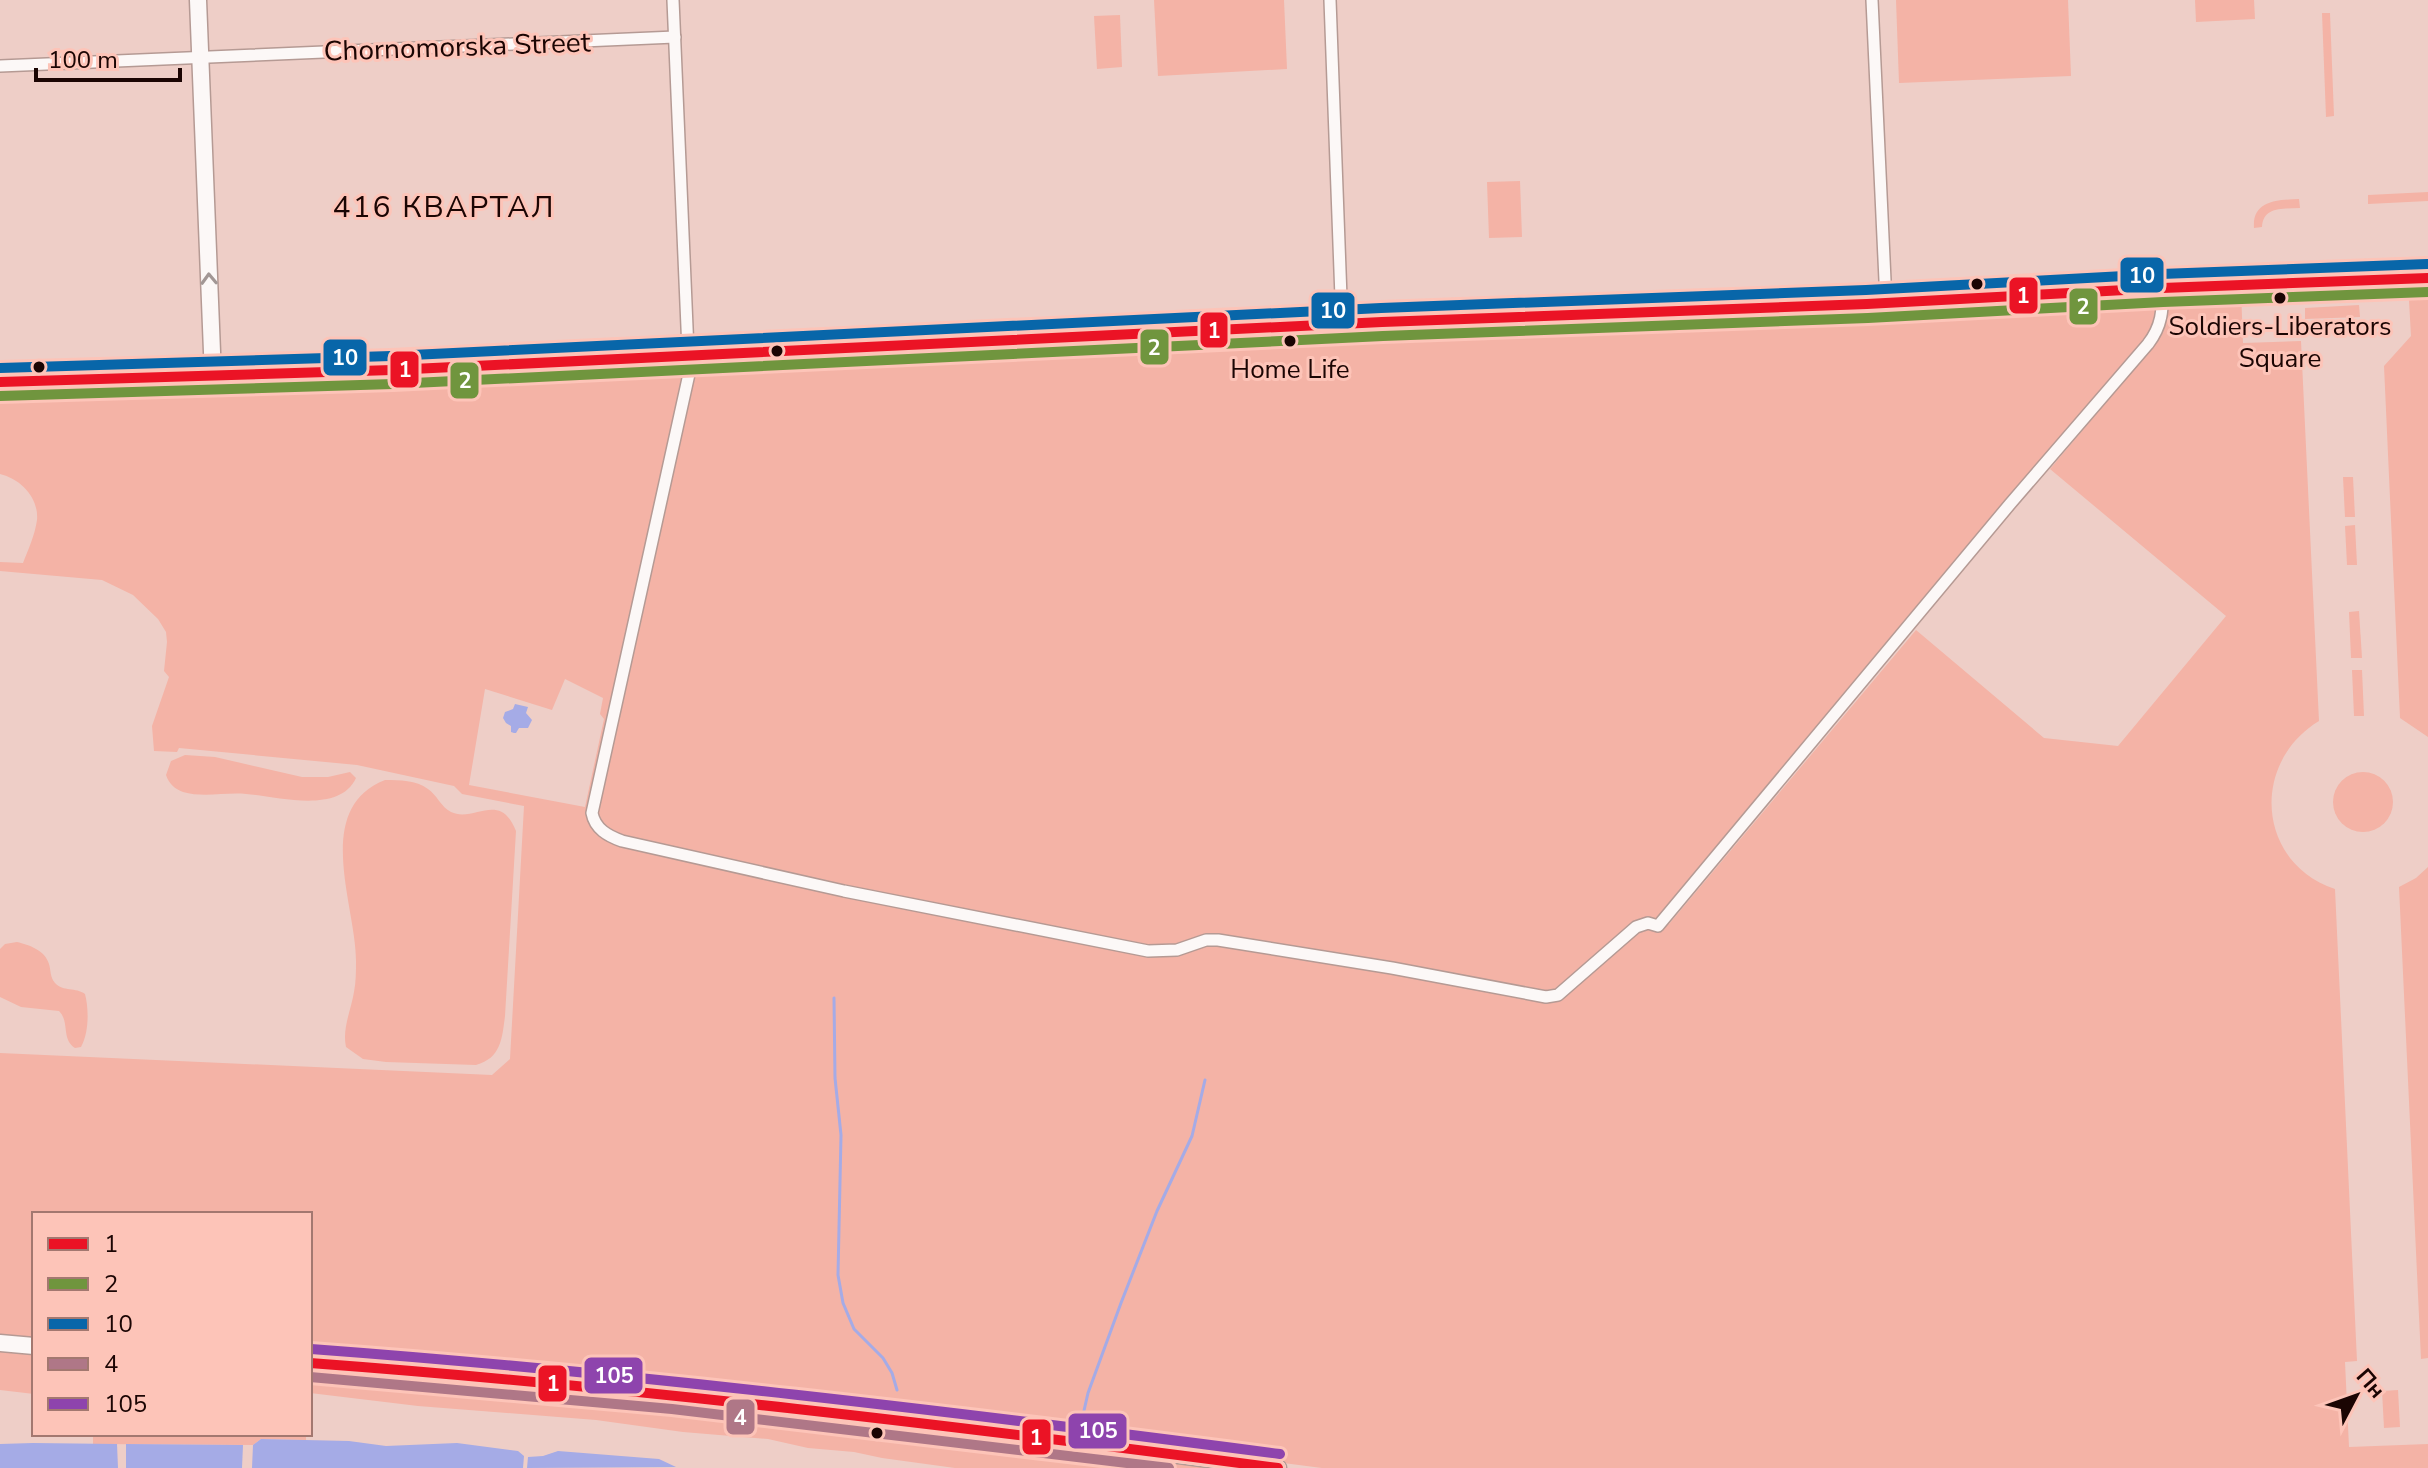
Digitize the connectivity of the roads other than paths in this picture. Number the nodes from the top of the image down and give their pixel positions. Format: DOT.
graph roads {
  1 [pos="198,0"];
  2 [pos="673,0"];
  3 [pos="1330,0"];
  4 [pos="1872,0"];
  5 [pos="675,37"];
  6 [pos="200,57"];
  7 [pos="0,66"];
  8 [pos="2428,278"];
  9 [pos="2162,288"];
  10 [pos="1886,302"];
  11 [pos="1342,325"];
  12 [pos="688,356"];
  13 [pos="213,377"];
  14 [pos="0,382"];
  15 [pos="0,1343"];
  16 [pos="32,1346"];
  17 [pos="312,1363"];
  18 [pos="1278,1468"];
  1 -- 6 [label="main road"];
  2 -- 5 [label="street"];
  3 -- 11 [label="street"];
  4 -- 10 [label="street"];
  5 -- 6 [label="street, Chornomorska Street"];
  5 -- 12 [label="street"];
  6 -- 7 [label="street, Chornomorska Street"];
  13 -- 6 [label="main road, one-way"];
  8 -- 9 [label="main road"];
  9 -- 10 [label="main road"];
  9 -- 12 [label="street"];
  10 -- 11 [label="main road"];
  11 -- 12 [label="main road"];
  12 -- 13 [label="main road"];
  13 -- 14 [label="main road"];
  15 -- 16 [label="main road"];
  17 -- 18 [label="main road"];
}
